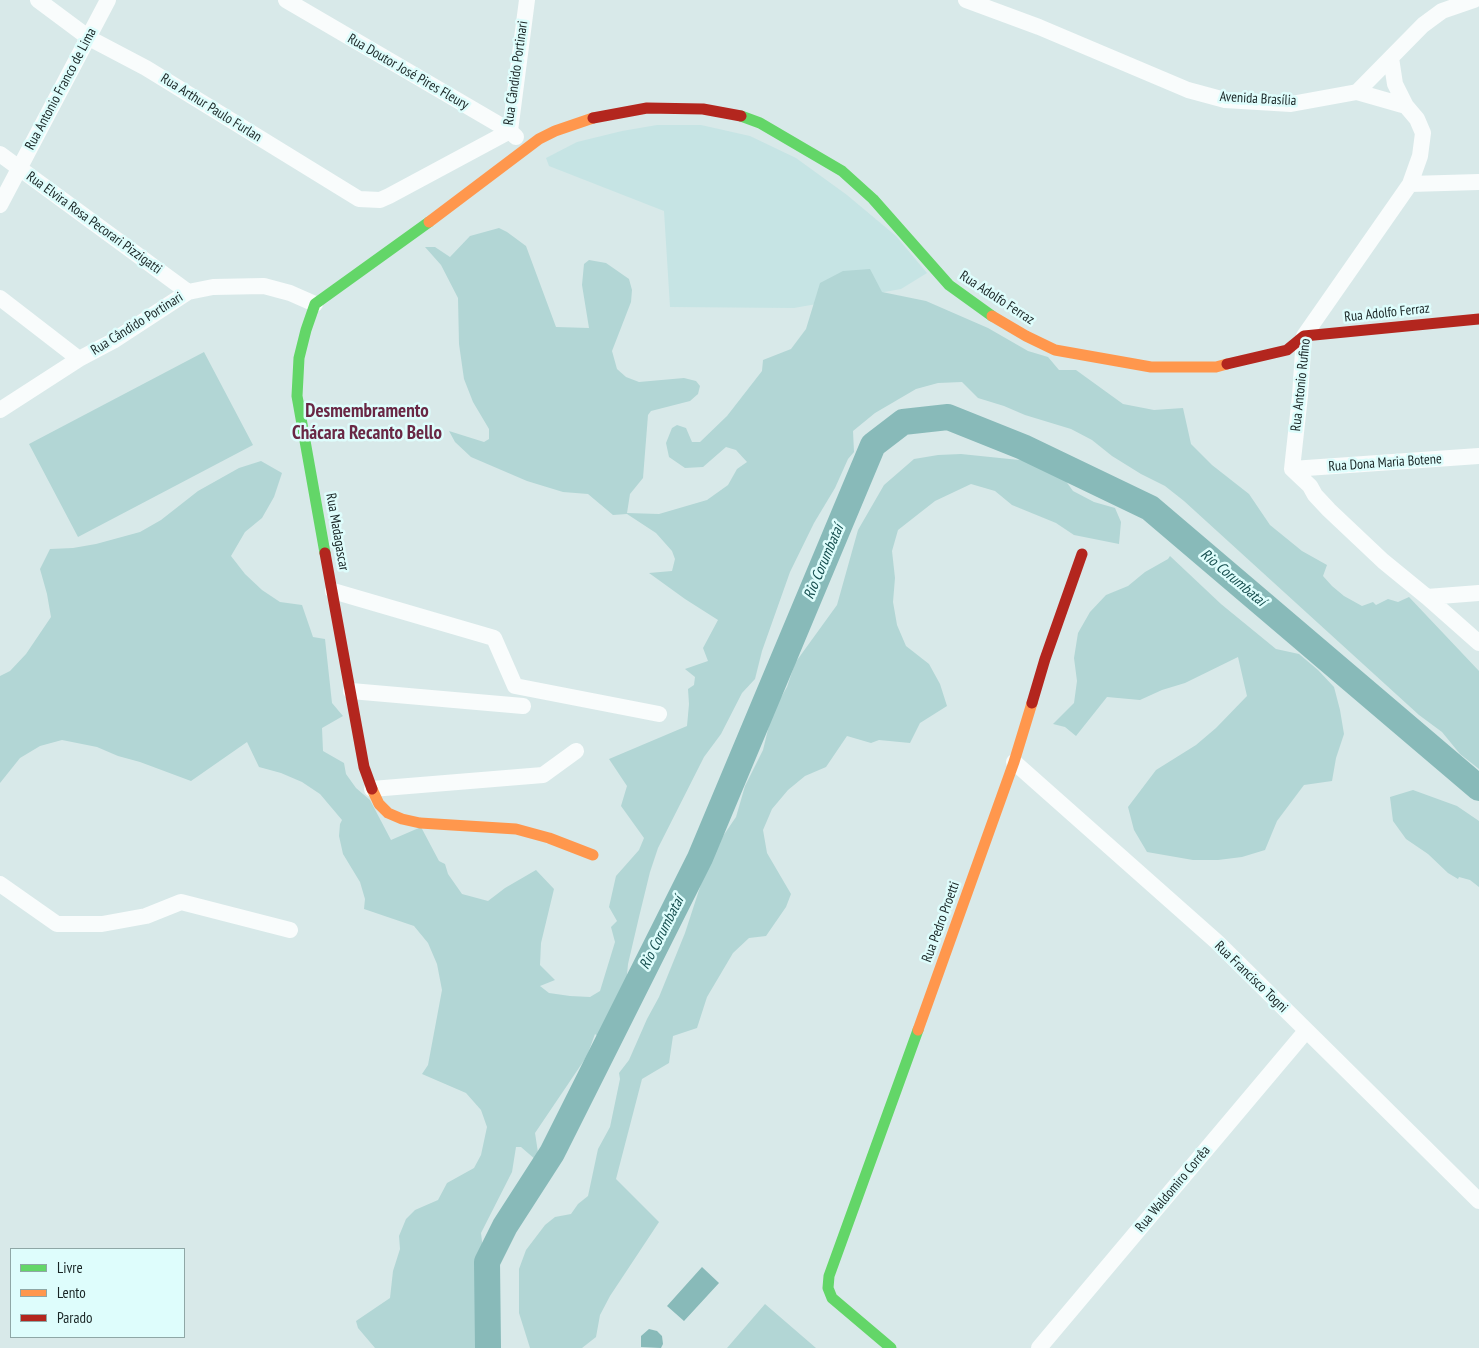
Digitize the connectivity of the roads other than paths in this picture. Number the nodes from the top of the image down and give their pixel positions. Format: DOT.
graph roads {
  1 [pos="38,0"];
  2 [pos="108,0"];
  3 [pos="286,0"];
  4 [pos="527,0"];
  5 [pos="966,0"];
  6 [pos="1474,0"];
  7 [pos="88,38"];
  8 [pos="1390,58"];
  9 [pos="1357,92"];
  10 [pos="1406,106"];
  11 [pos="510,131"];
  12 [pos="528,147"];
  13 [pos="0,154"];
  14 [pos="19,168"];
  15 [pos="1479,182"];
  16 [pos="1410,184"];
  17 [pos="389,196"];
  18 [pos="0,205"];
  19 [pos="188,292"];
  20 [pos="0,298"];
  21 [pos="315,304"];
  22 [pos="1479,319"];
  23 [pos="1304,336"];
  24 [pos="79,359"];
  25 [pos="0,410"];
  26 [pos="1479,456"];
  27 [pos="1292,469"];
  28 [pos="1082,554"];
  29 [pos="333,591"];
  30 [pos="1479,593"];
  31 [pos="1427,596"];
  32 [pos="1479,643"];
  33 [pos="351,691"];
  34 [pos="523,706"];
  35 [pos="659,714"];
  36 [pos="576,751"];
  37 [pos="1014,762"];
  38 [pos="372,789"];
  39 [pos="593,855"];
  40 [pos="0,884"];
  41 [pos="290,930"];
  42 [pos="1306,1030"];
  43 [pos="1479,1201"];
  44 [pos="891,1348"];
  45 [pos="1039,1348"];
  1 -- 7 [label="street, Rua Arthur Paulo Furlan"];
  2 -- 7 [label="street, Rua Antonio Franco de Lima"];
  3 -- 11 [label="street, Rua Doutor José Pires Fleury"];
  4 -- 11 [label="street, Rua Cândido Portinari"];
  5 -- 9 [label="street, Avenida Brasília"];
  6 -- 8 [label="street"];
  7 -- 14 [label="street, Rua Antonio Franco de Lima"];
  7 -- 17 [label="street, Rua Arthur Paulo Furlan"];
  8 -- 9 [label="street"];
  8 -- 10 [label="street, Rua Antonio Rufino"];
  9 -- 10 [label="street"];
  10 -- 16 [label="street, Rua Antonio Rufino"];
  11 -- 12 [label="street, Rua Doutor José Pires Fleury"];
  11 -- 17 [label="street, Rua Cândido Portinari"];
  12 -- 21 [label="street"];
  12 -- 23 [label="street, Rua Adolfo Ferraz"];
  13 -- 14 [label="street, Rua Elvira Rosa Pecorari Pizzigatti"];
  14 -- 18 [label="street, Rua Antonio Franco de Lima"];
  14 -- 19 [label="street, Rua Elvira Rosa Pecorari Pizzigatti"];
  15 -- 16 [label="street"];
  16 -- 23 [label="street, Rua Antonio Rufino"];
  19 -- 21 [label="street, Rua Cândido Portinari"];
  19 -- 24 [label="street, Rua Cândido Portinari"];
  20 -- 24 [label="street"];
  21 -- 29 [label="street, Rua Madagascar"];
  22 -- 23 [label="street, Rua Adolfo Ferraz"];
  23 -- 27 [label="street, Rua Antonio Rufino"];
  24 -- 25 [label="street, Rua Cândido Portinari"];
  26 -- 27 [label="street, Rua Dona Maria Botene"];
  27 -- 31 [label="street"];
  28 -- 37 [label="street, Rua Pedro Proetti"];
  29 -- 33 [label="street, Rua Madagascar"];
  29 -- 35 [label="street"];
  30 -- 31 [label="street"];
  31 -- 32 [label="street"];
  33 -- 34 [label="street"];
  33 -- 38 [label="street, Rua Madagascar"];
  36 -- 38 [label="street"];
  37 -- 42 [label="street, Rua Francisco Togni"];
  37 -- 44 [label="street, Rua Pedro Proetti"];
  38 -- 39 [label="street, Rua Madagascar"];
  40 -- 41 [label="street"];
  42 -- 43 [label="street, Rua Francisco Togni"];
  42 -- 45 [label="street, Rua Waldomiro Corrêa"];
}
